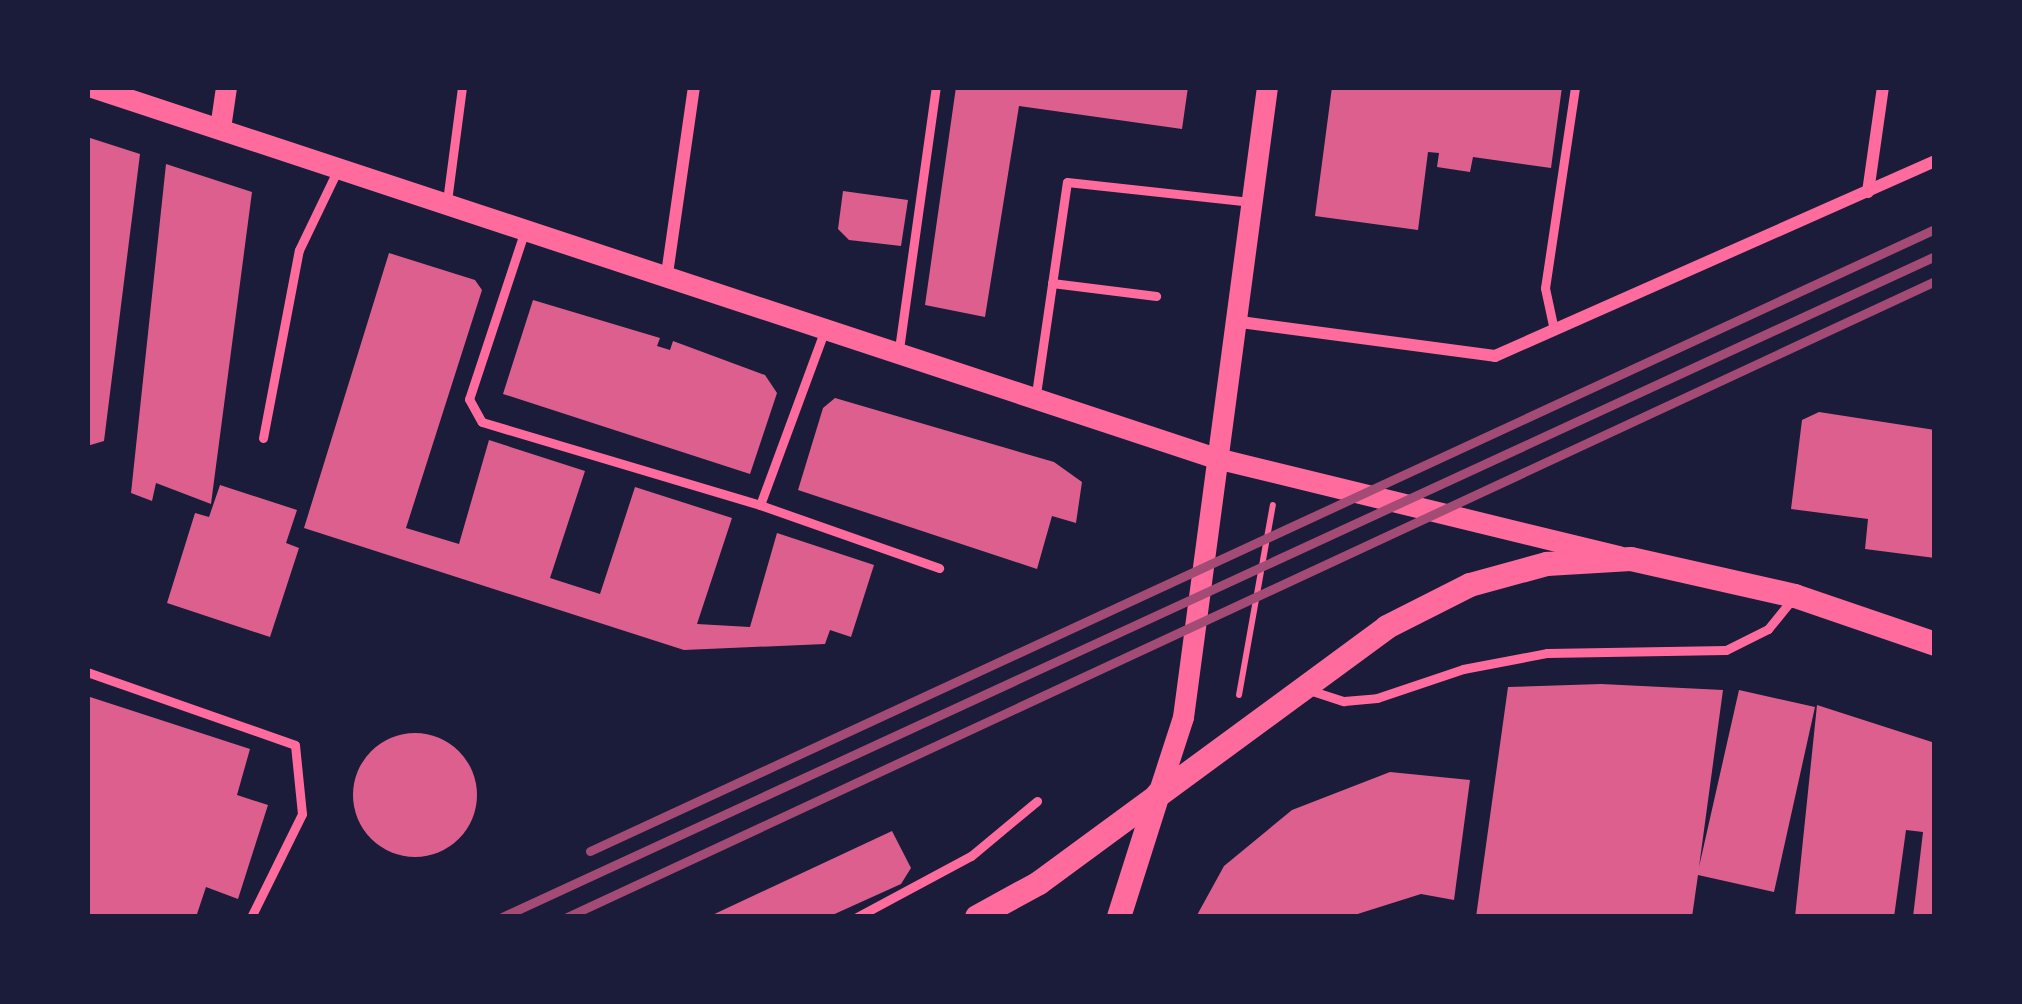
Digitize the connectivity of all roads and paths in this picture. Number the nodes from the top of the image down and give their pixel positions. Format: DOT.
graph roads {
  1 [pos="92,87"];
  2 [pos="226,87"];
  3 [pos="462,87"];
  4 [pos="694,87"];
  5 [pos="936,87"];
  6 [pos="1267,87"];
  7 [pos="1575,87"];
  8 [pos="1882,87"];
  9 [pos="220,128"];
  10 [pos="1935,161"];
  11 [pos="339,167"];
  12 [pos="1868,192"];
  13 [pos="446,202"];
  14 [pos="1250,202"];
  15 [pos="526,228"];
  16 [pos="667,274"];
  17 [pos="1052,283"];
  18 [pos="1156,296"];
  19 [pos="1233,321"];
  20 [pos="826,326"];
  21 [pos="1555,330"];
  22 [pos="899,350"];
  23 [pos="1036,394"];
  24 [pos="263,438"];
  25 [pos="1216,458"];
  26 [pos="760,505"];
  27 [pos="1274,505"];
  28 [pos="1631,559"];
  29 [pos="940,568"];
  30 [pos="1795,596"];
  31 [pos="1935,644"];
  32 [pos="87,672"];
  33 [pos="1301,688"];
  34 [pos="1239,695"];
  35 [pos="1158,794"];
  36 [pos="1037,801"];
  37 [pos="250,917"];
  38 [pos="857,917"];
  39 [pos="977,917"];
  40 [pos="1119,917"];
  1 -- 9 [label="street"];
  2 -- 9 [label="street"];
  3 -- 13 [label="lane"];
  4 -- 16 [label="street"];
  5 -- 22 [label="lane"];
  6 -- 14 [label="street"];
  7 -- 21 [label="lane"];
  8 -- 12 [label="street"];
  9 -- 11 [label="street"];
  10 -- 12 [label="street"];
  11 -- 13 [label="street"];
  11 -- 24 [label="lane"];
  12 -- 21 [label="street"];
  13 -- 15 [label="street"];
  14 -- 17 [label="lane"];
  14 -- 19 [label="street"];
  15 -- 16 [label="street"];
  15 -- 26 [label="lane"];
  16 -- 20 [label="street"];
  17 -- 18 [label="lane"];
  17 -- 23 [label="lane"];
  19 -- 21 [label="street"];
  19 -- 25 [label="street"];
  20 -- 22 [label="street"];
  20 -- 26 [label="lane"];
  22 -- 23 [label="street"];
  23 -- 25 [label="street"];
  25 -- 28 [label="street"];
  25 -- 35 [label="street"];
  26 -- 29 [label="lane"];
  27 -- 34 [label="path"];
  28 -- 30 [label="main road"];
  28 -- 33 [label="main road"];
  30 -- 31 [label="main road"];
  30 -- 33 [label="lane"];
  32 -- 37 [label="lane"];
  33 -- 35 [label="main road"];
  35 -- 39 [label="main road"];
  35 -- 40 [label="main road"];
  36 -- 38 [label="lane"];
}
